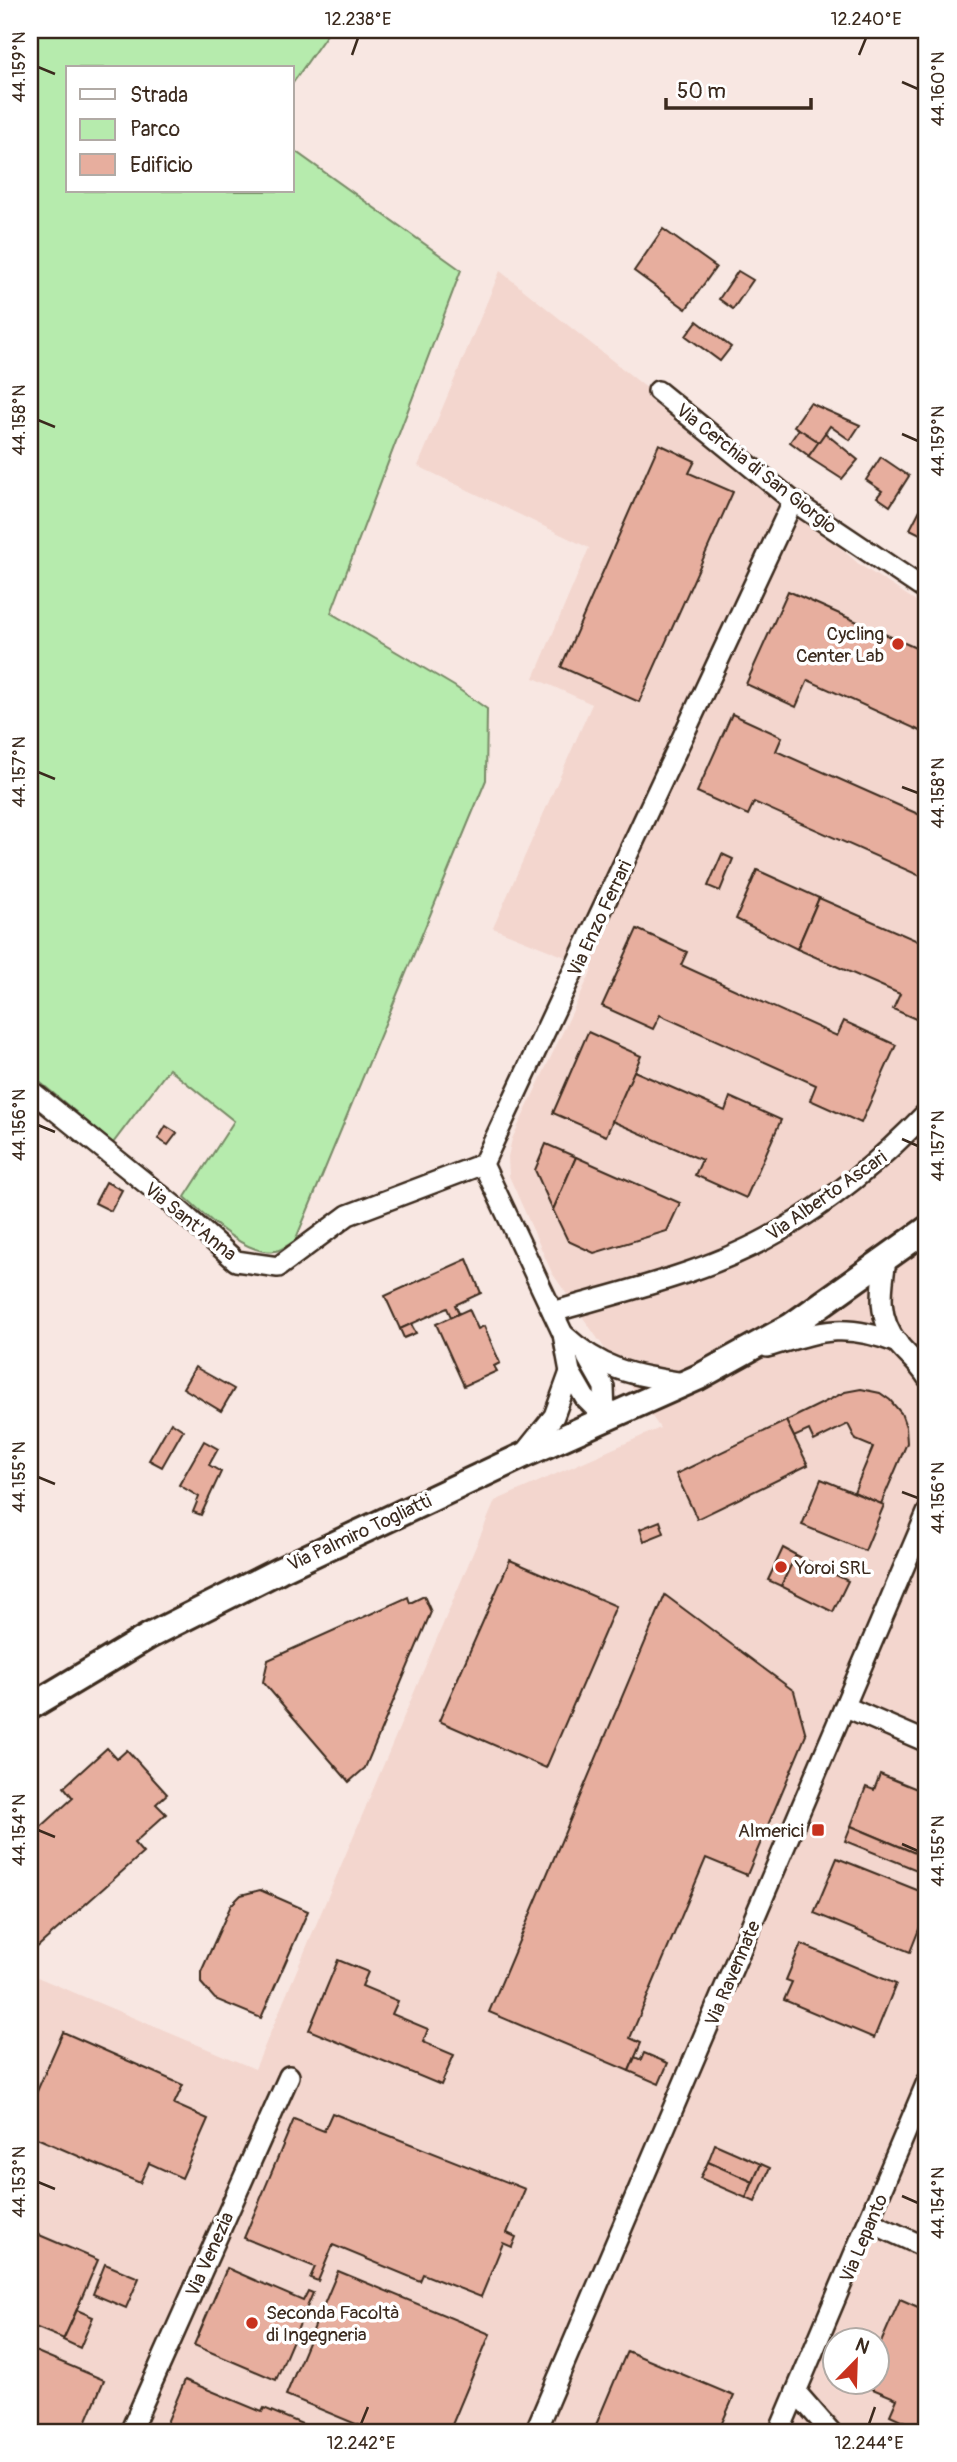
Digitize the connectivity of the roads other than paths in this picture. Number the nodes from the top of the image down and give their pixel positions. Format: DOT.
graph roads {
  1 [pos="658,391"];
  2 [pos="793,501"];
  3 [pos="927,591"];
  4 [pos="30,1090"];
  5 [pos="927,1112"];
  6 [pos="483,1164"];
  7 [pos="927,1229"];
  8 [pos="886,1260"];
  9 [pos="553,1312"];
  10 [pos="563,1334"];
  11 [pos="898,1343"];
  12 [pos="587,1355"];
  13 [pos="570,1372"];
  14 [pos="927,1377"];
  15 [pos="692,1380"];
  16 [pos="605,1418"];
  17 [pos="522,1455"];
  18 [pos="927,1513"];
  19 [pos="30,1707"];
  20 [pos="846,1707"];
  21 [pos="927,1742"];
  22 [pos="289,2076"];
  23 [pos="927,2082"];
  24 [pos="870,2222"];
  25 [pos="927,2248"];
  26 [pos="796,2392"];
  27 [pos="130,2432"];
  28 [pos="535,2432"];
  29 [pos="779,2432"];
  30 [pos="831,2432"];
  1 -- 2 [label="street, Via Cerchia di San Giorgio"];
  2 -- 3 [label="street, Via Cerchia di San Giorgio"];
  2 -- 6 [label="street, Via Enzo Ferrari"];
  4 -- 6 [label="street, Via Sant'Anna"];
  5 -- 9 [label="street, Via Alberto Ascari"];
  6 -- 9 [label="street"];
  7 -- 8 [label="main road"];
  8 -- 11 [label="street"];
  8 -- 15 [label="main road, Via Palmiro Togliatti"];
  9 -- 10 [label="street"];
  10 -- 12 [label="street"];
  10 -- 13 [label="street"];
  11 -- 14 [label="street"];
  11 -- 15 [label="street, Via Palmiro Togliatti"];
  12 -- 15 [label="street"];
  12 -- 16 [label="street"];
  13 -- 16 [label="street"];
  13 -- 17 [label="street"];
  15 -- 16 [label="main road, Via Palmiro Togliatti"];
  16 -- 17 [label="main road, Via Palmiro Togliatti"];
  17 -- 19 [label="main road, Via Palmiro Togliatti"];
  18 -- 20 [label="street, Via Ravennate"];
  20 -- 21 [label="street"];
  20 -- 28 [label="street, Via Ravennate"];
  22 -- 27 [label="street, Via Venezia"];
  23 -- 24 [label="street, Via Lepanto"];
  24 -- 25 [label="street"];
  24 -- 26 [label="street, Via Lepanto"];
  26 -- 29 [label="street, Via Lepanto"];
  26 -- 30 [label="street"];
}
